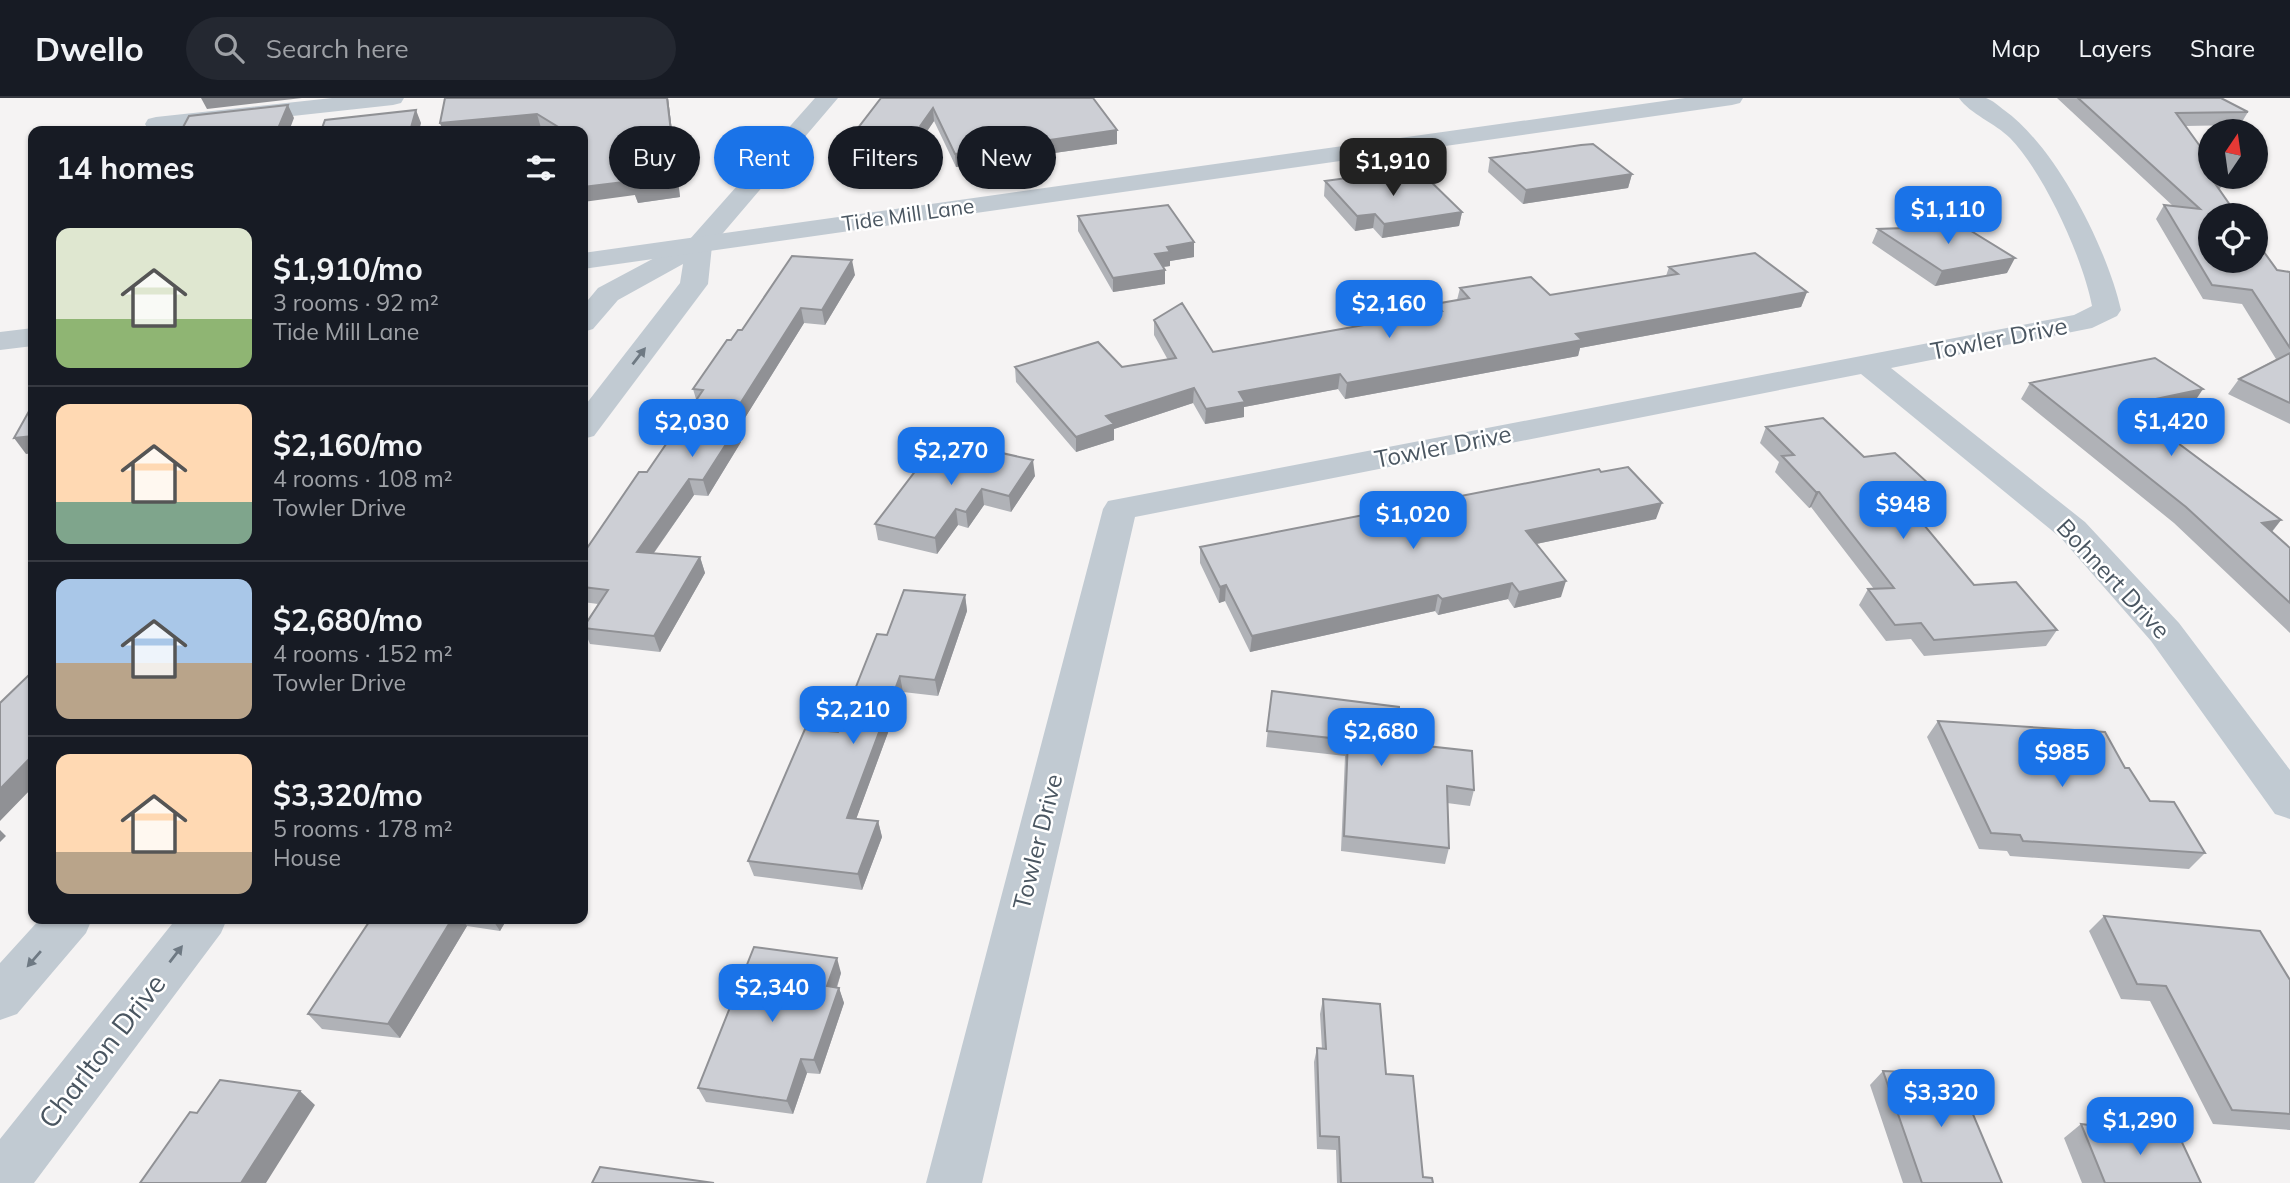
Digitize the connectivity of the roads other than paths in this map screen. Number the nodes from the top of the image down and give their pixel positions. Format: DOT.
graph roads {
  1 [pos="393,98"];
  2 [pos="827,98"];
  3 [pos="1732,98"];
  4 [pos="1970,98"];
  5 [pos="362,100"];
  6 [pos="156,124"];
  7 [pos="699,245"];
  8 [pos="588,260"];
  9 [pos="588,317"];
  10 [pos="28,338"];
  11 [pos="0,341"];
  12 [pos="1868,365"];
  13 [pos="588,422"];
  14 [pos="2290,802"];
  15 [pos="65,924"];
  16 [pos="200,924"];
  17 [pos="0,999"];
  18 [pos="0,1183"];
  19 [pos="954,1183"];
  1 -- 5 [label="street"];
  2 -- 7 [label="street"];
  3 -- 7 [label="street, Tide Mill Lane"];
  4 -- 12 [label="street, Towler Drive"];
  5 -- 6 [label="street"];
  7 -- 8 [label="street, Tide Mill Lane"];
  7 -- 9 [label="street"];
  13 -- 7 [label="street, one-way"];
  10 -- 11 [label="street"];
  12 -- 14 [label="street, Bohnert Drive"];
  12 -- 19 [label="street, Towler Drive"];
  15 -- 17 [label="street, one-way"];
  18 -- 16 [label="street, Charlton Drive, one-way"];
}
